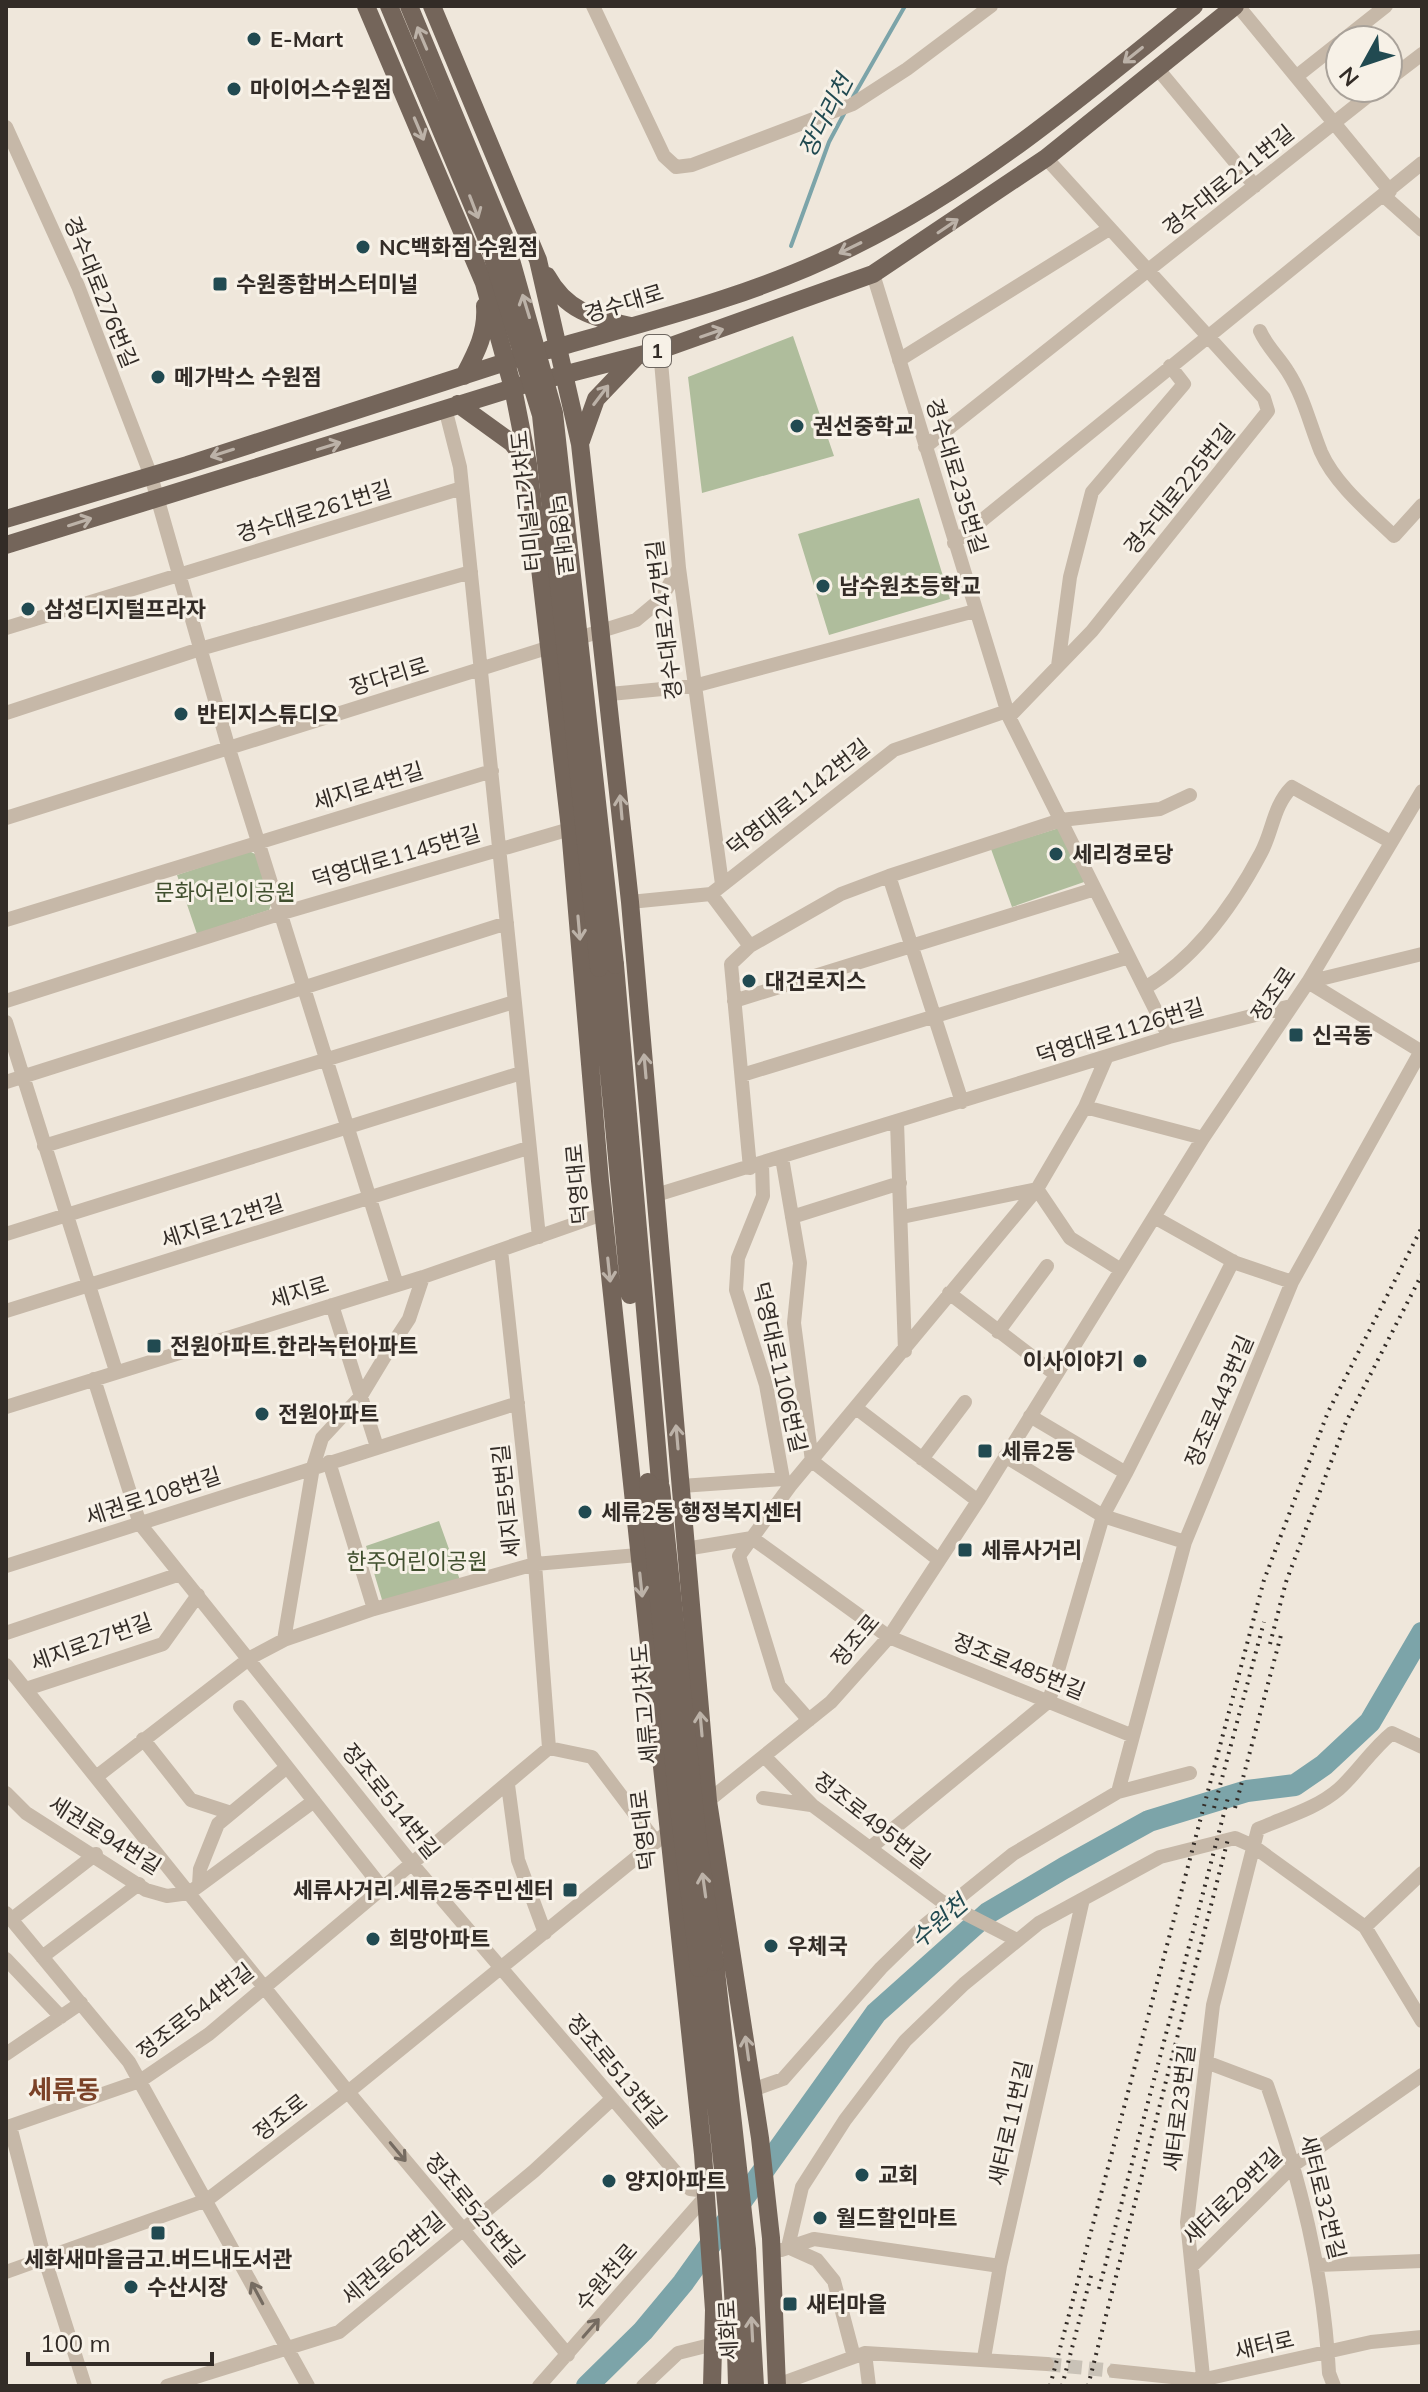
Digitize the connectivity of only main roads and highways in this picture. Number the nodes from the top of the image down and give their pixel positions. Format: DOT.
graph roads {
  1 [pos="366,6"];
  2 [pos="389,6"];
  3 [pos="409,6"];
  4 [pos="1194,6"];
  5 [pos="1236,6"];
  6 [pos="438,8"];
  7 [pos="538,260"];
  8 [pos="484,283"];
  9 [pos="633,327"];
  10 [pos="559,347"];
  11 [pos="637,356"];
  12 [pos="507,361"];
  13 [pos="566,374"];
  14 [pos="464,376"];
  15 [pos="513,388"];
  16 [pos="451,406"];
  17 [pos="580,444"];
  18 [pos="528,464"];
  19 [pos="6,519"];
  20 [pos="6,545"];
  21 [pos="607,966"];
  22 [pos="616,1078"];
  23 [pos="651,1145"];
  24 [pos="599,1149"];
  25 [pos="707,1965"];
  26 [pos="759,2132"];
  27 [pos="712,2191"];
  28 [pos="747,2249"];
  29 [pos="741,2271"];
  30 [pos="712,2386"];
  31 [pos="737,2386"];
  32 [pos="755,2386"];
  33 [pos="777,2386"];
  1 -- 8 [label="main road, 덕영대로, one-way"];
  2 -- 21 [label="main road, 터미널고가차도, one-way, bridge"];
  21 -- 3 [label="main road, 터미널고가차도, one-way, bridge"];
  4 -- 9 [label="main road, 경수대로 / 1, one-way"];
  11 -- 5 [label="main road, 1, one-way"];
  6 -- 7 [label="main road, 덕영대로"];
  7 -- 9 [label="main road"];
  7 -- 10 [label="main road, 덕영대로"];
  8 -- 12 [label="main road, 덕영대로"];
  8 -- 14 [label="main road"];
  9 -- 10 [label="main road, 경수대로 / 1"];
  10 -- 12 [label="main road, 경수대로 / 1"];
  10 -- 13 [label="main road, 덕영대로"];
  11 -- 13 [label="main road, 1"];
  17 -- 11 [label="main road, one-way"];
  12 -- 14 [label="main road, 경수대로 / 1"];
  12 -- 15 [label="main road, 덕영대로"];
  13 -- 15 [label="main road, 1"];
  13 -- 17 [label="main road, 덕영대로"];
  14 -- 19 [label="main road, 경수대로 / 1, one-way"];
  15 -- 16 [label="main road, 1"];
  15 -- 18 [label="main road, 덕영대로"];
  16 -- 18 [label="main road"];
  20 -- 16 [label="main road, 1, one-way"];
  23 -- 17 [label="main road, 덕영대로, one-way"];
  18 -- 24 [label="main road, 덕영대로, one-way"];
  21 -- 22 [label="main road"];
  22 -- 23 [label="main road"];
  22 -- 24 [label="main road"];
  22 -- 25 [label="main road, 세류고가차도, bridge"];
  26 -- 23 [label="main road, 덕영대로, one-way"];
  24 -- 27 [label="main road, 덕영대로, one-way"];
  25 -- 27 [label="main road"];
  25 -- 28 [label="main road"];
  26 -- 28 [label="main road"];
  26 -- 33 [label="main road, 덕영대로"];
  27 -- 29 [label="main road"];
  27 -- 30 [label="main road"];
  28 -- 29 [label="main road"];
  29 -- 31 [label="main road, 세화로"];
  32 -- 29 [label="main road, 세화로, one-way"];
}
